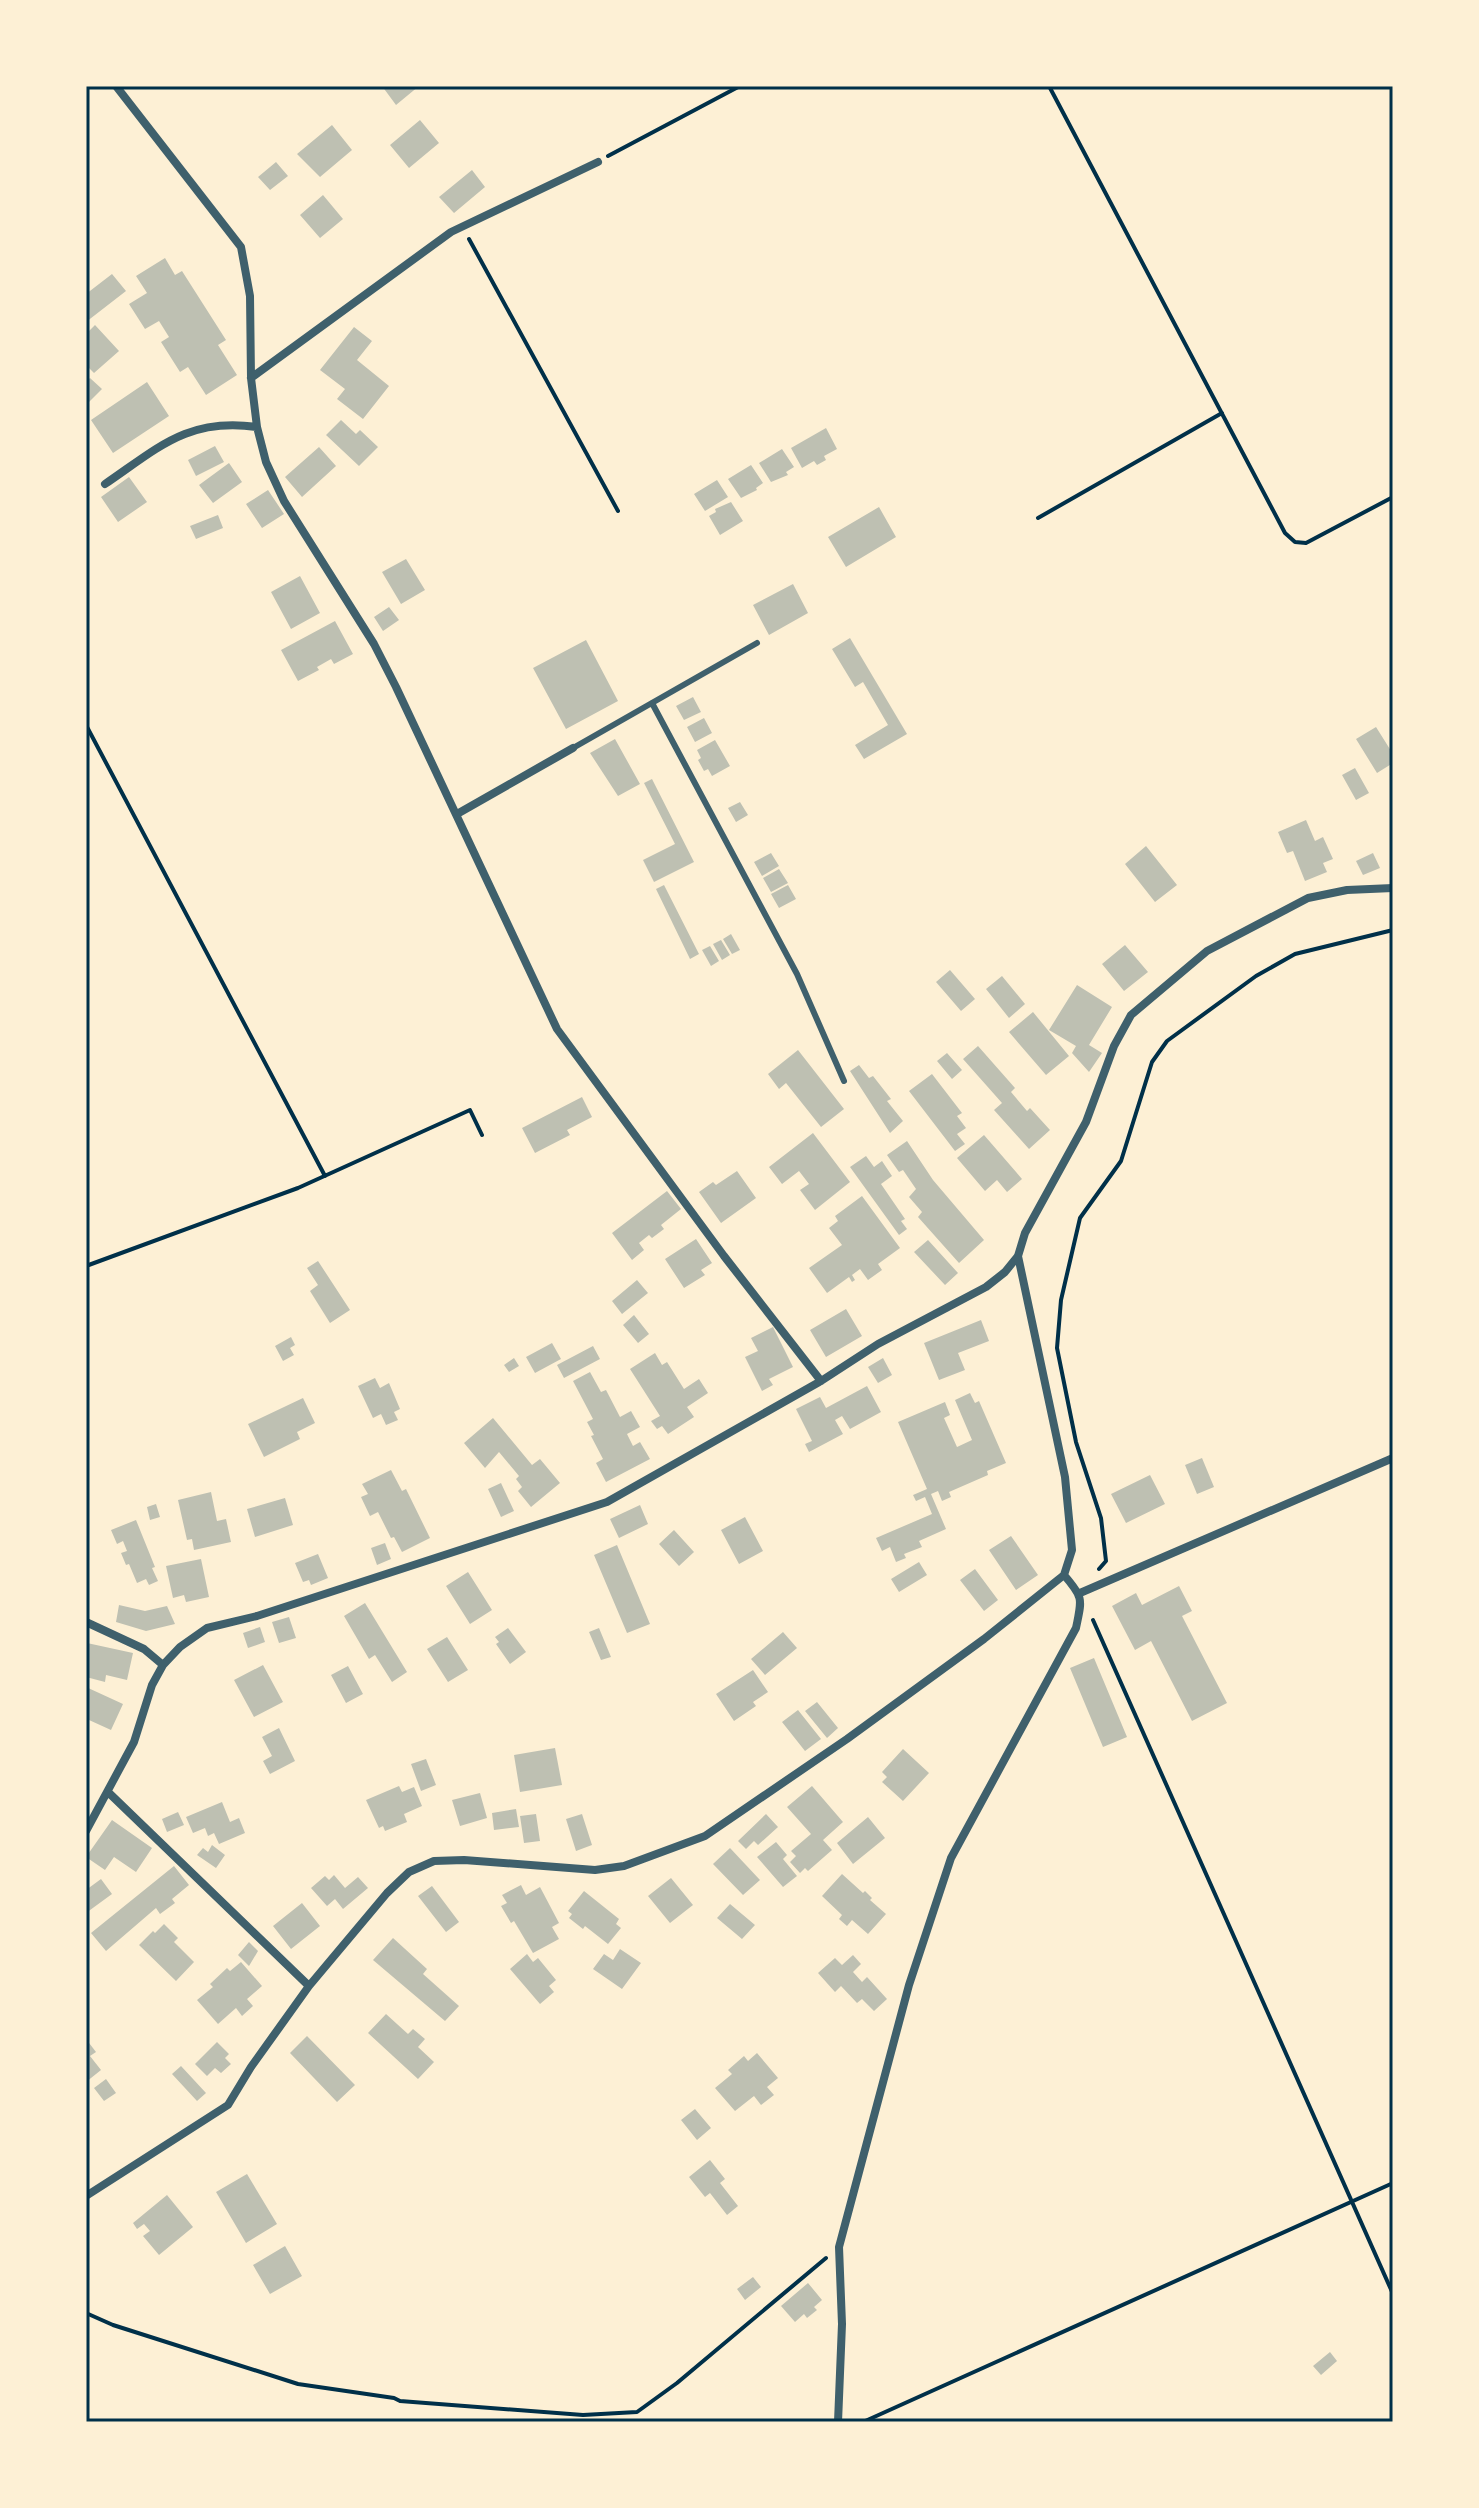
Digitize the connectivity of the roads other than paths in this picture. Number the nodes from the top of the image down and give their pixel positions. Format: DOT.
graph roads {
  1 [pos="116,86"];
  2 [pos="598,162"];
  3 [pos="251,378"];
  4 [pos="257,427"];
  5 [pos="105,484"];
  6 [pos="757,643"];
  7 [pos="652,703"];
  8 [pos="573,748"];
  9 [pos="457,814"];
  10 [pos="1393,888"];
  11 [pos="844,1081"];
  12 [pos="1018,1256"];
  13 [pos="821,1381"];
  14 [pos="1393,1458"];
  15 [pos="1064,1575"];
  16 [pos="1080,1593"];
  17 [pos="86,1622"];
  18 [pos="163,1665"];
  19 [pos="108,1792"];
  20 [pos="86,1831"];
  21 [pos="309,1986"];
  22 [pos="86,2196"];
  23 [pos="838,2422"];
  1 -- 3 [label="street"];
  2 -- 3 [label="street"];
  3 -- 4 [label="street"];
  4 -- 5 [label="street"];
  4 -- 9 [label="street"];
  6 -- 7 [label="lane"];
  7 -- 8 [label="lane"];
  7 -- 11 [label="lane"];
  8 -- 9 [label="street"];
  9 -- 13 [label="street"];
  10 -- 12 [label="street"];
  12 -- 13 [label="street"];
  12 -- 15 [label="street"];
  13 -- 18 [label="street"];
  14 -- 16 [label="street"];
  15 -- 16 [label="street"];
  15 -- 21 [label="street"];
  16 -- 23 [label="street"];
  17 -- 18 [label="street"];
  18 -- 19 [label="street"];
  19 -- 20 [label="street"];
  19 -- 21 [label="street"];
  21 -- 22 [label="street"];
}
